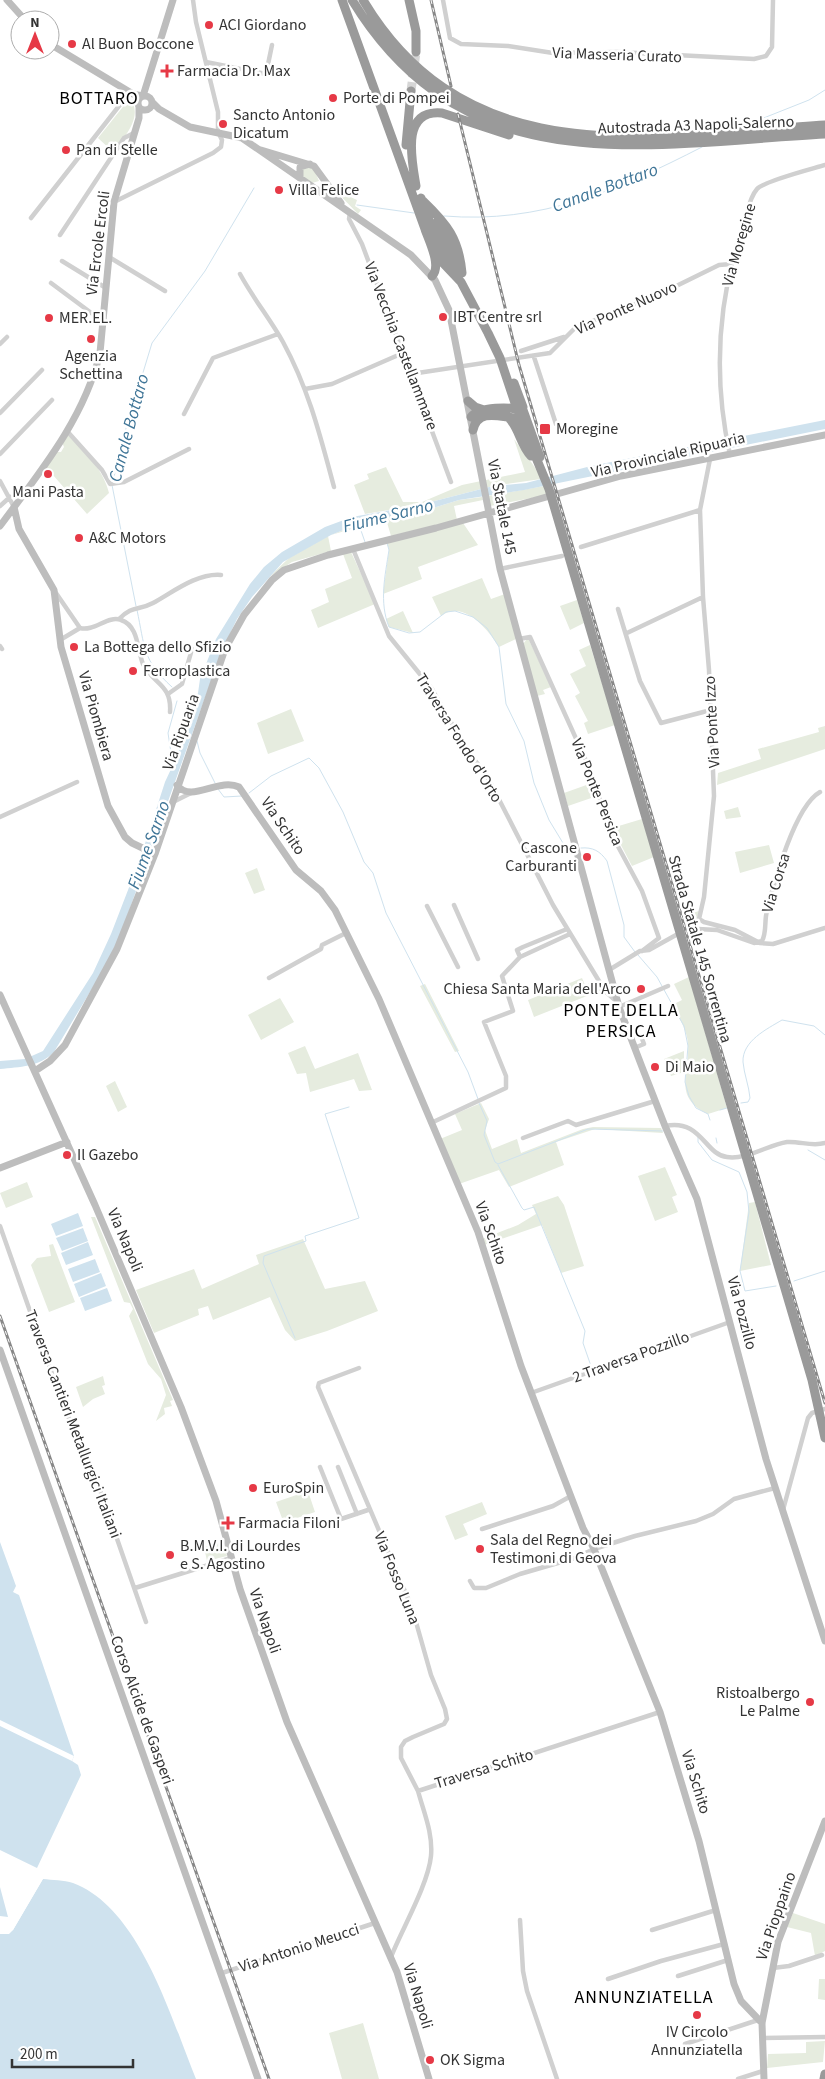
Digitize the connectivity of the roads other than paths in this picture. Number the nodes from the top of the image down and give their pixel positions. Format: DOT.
graph roads {
  1 [pos="7,0"];
  2 [pos="174,0"];
  3 [pos="193,0"];
  4 [pos="342,0"];
  5 [pos="352,0"];
  6 [pos="363,0"];
  7 [pos="368,0"];
  8 [pos="408,0"];
  9 [pos="443,0"];
  10 [pos="773,0"];
  11 [pos="16,10"];
  12 [pos="272,45"];
  13 [pos="60,50"];
  14 [pos="412,53"];
  15 [pos="206,62"];
  16 [pos="148,84"];
  17 [pos="132,93"];
  18 [pos="145,102"];
  19 [pos="825,125"];
  20 [pos="218,132"];
  21 [pos="134,133"];
  22 [pos="825,134"];
  23 [pos="573,143"];
  24 [pos="258,149"];
  25 [pos="310,164"];
  26 [pos="825,164"];
  27 [pos="322,174"];
  28 [pos="300,178"];
  29 [pos="311,185"];
  30 [pos="416,186"];
  31 [pos="419,201"];
  32 [pos="114,202"];
  33 [pos="348,211"];
  34 [pos="31,218"];
  35 [pos="60,235"];
  36 [pos="428,237"];
  37 [pos="109,257"];
  38 [pos="62,262"];
  39 [pos="731,264"];
  40 [pos="240,274"];
  41 [pos="459,274"];
  42 [pos="433,278"];
  43 [pos="51,284"];
  44 [pos="106,288"];
  45 [pos="165,291"];
  46 [pos="103,318"];
  47 [pos="278,334"];
  48 [pos="7,337"];
  49 [pos="564,337"];
  50 [pos="0,344"];
  51 [pos="521,351"];
  52 [pos="404,353"];
  53 [pos="534,357"];
  54 [pos="461,365"];
  55 [pos="42,370"];
  56 [pos="412,374"];
  57 [pos="305,389"];
  58 [pos="52,400"];
  59 [pos="468,401"];
  60 [pos="520,412"];
  61 [pos="0,413"];
  62 [pos="184,414"];
  63 [pos="484,414"];
  64 [pos="507,416"];
  65 [pos="471,417"];
  66 [pos="556,424"];
  67 [pos="473,430"];
  68 [pos="67,431"];
  69 [pos="825,435"];
  70 [pos="189,449"];
  71 [pos="0,454"];
  72 [pos="730,455"];
  73 [pos="710,459"];
  74 [pos="543,472"];
  75 [pos="0,481"];
  76 [pos="451,482"];
  77 [pos="334,487"];
  78 [pos="548,493"];
  79 [pos="10,497"];
  80 [pos="0,506"];
  81 [pos="14,507"];
  82 [pos="489,510"];
  83 [pos="700,510"];
  84 [pos="0,526"];
  85 [pos="581,547"];
  86 [pos="353,549"];
  87 [pos="562,556"];
  88 [pos="500,569"];
  89 [pos="221,575"];
  90 [pos="54,590"];
  91 [pos="702,598"];
  92 [pos="618,609"];
  93 [pos="119,619"];
  94 [pos="80,628"];
  95 [pos="627,633"];
  96 [pos="519,639"];
  97 [pos="60,640"];
  98 [pos="192,649"];
  99 [pos="168,694"];
  100 [pos="711,710"];
  101 [pos="170,712"];
  102 [pos="77,782"];
  103 [pos="177,786"];
  104 [pos="820,792"];
  105 [pos="192,793"];
  106 [pos="170,806"];
  107 [pos="0,817"];
  108 [pos="155,854"];
  109 [pos="454,905"];
  110 [pos="428,906"];
  111 [pos="825,928"];
  112 [pos="567,929"];
  113 [pos="346,933"];
  114 [pos="570,934"];
  115 [pos="760,943"];
  116 [pos="638,953"];
  117 [pos="520,957"];
  118 [pos="478,959"];
  119 [pos="458,967"];
  120 [pos="609,970"];
  121 [pos="269,978"];
  122 [pos="668,986"];
  123 [pos="0,995"];
  124 [pos="618,1004"];
  125 [pos="641,1036"];
  126 [pos="634,1048"];
  127 [pos="35,1071"];
  128 [pos="655,1101"];
  129 [pos="431,1122"];
  130 [pos="665,1126"];
  131 [pos="523,1138"];
  132 [pos="67,1142"];
  133 [pos="825,1143"];
  134 [pos="0,1168"];
  135 [pos="0,1226"];
  136 [pos="730,1322"];
  137 [pos="0,1350"];
  138 [pos="359,1368"];
  139 [pos="531,1393"];
  140 [pos="816,1397"];
  141 [pos="825,1409"];
  142 [pos="825,1421"];
  143 [pos="825,1438"];
  144 [pos="320,1467"];
  145 [pos="338,1467"];
  146 [pos="774,1488"];
  147 [pos="571,1496"];
  148 [pos="368,1510"];
  149 [pos="783,1511"];
  150 [pos="357,1514"];
  151 [pos="482,1529"];
  152 [pos="594,1549"];
  153 [pos="231,1558"];
  154 [pos="470,1581"];
  155 [pos="135,1588"];
  156 [pos="146,1622"];
  157 [pos="825,1640"];
  158 [pos="660,1712"];
  159 [pos="418,1791"];
  160 [pos="825,1821"];
  161 [pos="716,1910"];
  162 [pos="520,1920"];
  163 [pos="375,1923"];
  164 [pos="652,1930"];
  165 [pos="724,1944"];
  166 [pos="822,1955"];
  167 [pos="391,1957"];
  168 [pos="728,1960"];
  169 [pos="772,1968"];
  170 [pos="222,1972"];
  171 [pos="678,1976"];
  172 [pos="608,1979"];
  173 [pos="760,2021"];
  174 [pos="825,2037"];
  175 [pos="763,2038"];
  176 [pos="685,2044"];
  177 [pos="825,2074"];
  178 [pos="763,2075"];
  179 [pos="258,2079"];
  180 [pos="429,2079"];
  181 [pos="557,2079"];
  182 [pos="738,2079"];
  183 [pos="824,2079"];
  1 -- 11 [label="street"];
  2 -- 16 [label="street"];
  3 -- 15 [label="street"];
  4 -- 31 [label="highway"];
  5 -- 23 [label="highway, Autostrada A3 Napoli-Salerno"];
  6 -- 14 [label="highway, Autostrada A3 Napoli-Salerno"];
  7 -- 14 [label="highway"];
  8 -- 14 [label="highway"];
  9 -- 10 [label="street, Via Masseria Curato"];
  12 -- 15 [label="street"];
  13 -- 17 [label="street"];
  14 -- 19 [label="highway, Autostrada A3 Napoli-Salerno"];
  15 -- 20 [label="street"];
  16 -- 17 [label="street"];
  16 -- 18 [label="street, Via Ercole Ercoli"];
  17 -- 18 [label="street"];
  17 -- 34 [label="street"];
  18 -- 20 [label="street"];
  18 -- 21 [label="street, Via Ercole Ercoli"];
  20 -- 24 [label="street"];
  20 -- 32 [label="street"];
  21 -- 32 [label="street, Via Ercole Ercoli"];
  21 -- 35 [label="street"];
  22 -- 23 [label="highway, Autostrada A3 Napoli-Salerno"];
  23 -- 30 [label="highway"];
  24 -- 25 [label="street"];
  24 -- 28 [label="street"];
  25 -- 27 [label="street"];
  25 -- 28 [label="street"];
  26 -- 39 [label="street, Via Moregine"];
  27 -- 29 [label="street"];
  27 -- 33 [label="street"];
  28 -- 29 [label="street"];
  29 -- 33 [label="street, Via Statale 145"];
  30 -- 31 [label="highway"];
  30 -- 31 [label="highway"];
  31 -- 36 [label="highway"];
  31 -- 41 [label="highway"];
  31 -- 41 [label="highway"];
  32 -- 37 [label="street, Via Ercole Ercoli"];
  33 -- 42 [label="street, Via Statale 145"];
  33 -- 52 [label="street, Via Vecchia Castellammare"];
  36 -- 41 [label="highway"];
  36 -- 42 [label="highway"];
  37 -- 44 [label="street, Via Ercole Ercoli"];
  37 -- 45 [label="street"];
  38 -- 44 [label="street"];
  39 -- 49 [label="street, Via Ponte Nuovo"];
  39 -- 72 [label="street, Via Moregine"];
  40 -- 47 [label="street"];
  41 -- 42 [label="highway"];
  41 -- 60 [label="highway, Strada Statale 145 Sorrentina"];
  42 -- 54 [label="street, Via Statale 145"];
  43 -- 46 [label="street"];
  44 -- 46 [label="street, Via Ercole Ercoli"];
  46 -- 68 [label="street, Via Ercole Ercoli"];
  47 -- 57 [label="street"];
  47 -- 62 [label="street"];
  48 -- 50 [label="street"];
  49 -- 51 [label="street"];
  49 -- 53 [label="street, Via Ponte Nuovo"];
  52 -- 56 [label="street, Via Vecchia Castellammare"];
  52 -- 57 [label="street"];
  53 -- 54 [label="street, Via Ponte Nuovo"];
  53 -- 66 [label="street"];
  54 -- 56 [label="street, Via Ponte Nuovo"];
  54 -- 59 [label="street, Via Statale 145"];
  55 -- 61 [label="street"];
  56 -- 76 [label="street, Via Vecchia Castellammare"];
  57 -- 77 [label="street"];
  58 -- 71 [label="street"];
  59 -- 63 [label="highway"];
  59 -- 65 [label="street, Via Statale 145"];
  60 -- 63 [label="highway"];
  60 -- 64 [label="highway"];
  60 -- 74 [label="highway, Strada Statale 145 Sorrentina"];
  63 -- 64 [label="highway"];
  63 -- 65 [label="highway"];
  63 -- 67 [label="highway"];
  64 -- 74 [label="highway"];
  65 -- 67 [label="street, Via Statale 145"];
  67 -- 82 [label="street, Via Statale 145"];
  68 -- 70 [label="street"];
  68 -- 81 [label="street, Via Ercole Ercoli"];
  69 -- 72 [label="street, Via Provinciale Ripuaria"];
  72 -- 73 [label="street, Via Provinciale Ripuaria"];
  73 -- 78 [label="street, Via Provinciale Ripuaria"];
  73 -- 83 [label="street, Via Ponte Izzo"];
  74 -- 78 [label="highway, Strada Statale 145 Sorrentina"];
  75 -- 79 [label="street, Via Piombiera"];
  78 -- 82 [label="street, Via Provinciale Ripuaria"];
  78 -- 140 [label="highway, Strada Statale 145 Sorrentina"];
  79 -- 80 [label="street"];
  79 -- 81 [label="street, Via Piombiera"];
  81 -- 84 [label="street, Via Ercole Ercoli"];
  81 -- 90 [label="street, Via Piombiera"];
  82 -- 86 [label="street, Via Ripuaria"];
  82 -- 88 [label="street, Via Statale 145"];
  83 -- 85 [label="street"];
  83 -- 91 [label="street, Via Ponte Izzo"];
  86 -- 103 [label="street, Via Ripuaria"];
  86 -- 112 [label="street, Traversa Fondo d'Orto"];
  87 -- 88 [label="street"];
  88 -- 96 [label="street, Via Statale 145"];
  89 -- 93 [label="street"];
  90 -- 94 [label="street, Via Piombiera"];
  90 -- 97 [label="street, Via Piombiera"];
  91 -- 95 [label="street"];
  91 -- 100 [label="street, Via Ponte Izzo"];
  92 -- 95 [label="street"];
  93 -- 94 [label="street"];
  93 -- 99 [label="street"];
  94 -- 97 [label="street"];
  95 -- 100 [label="street"];
  96 -- 116 [label="street, Via Ponte Persica"];
  96 -- 120 [label="street, Via Statale 145"];
  97 -- 108 [label="street, Via Piombiera"];
  98 -- 99 [label="street"];
  99 -- 101 [label="street"];
  100 -- 115 [label="street, Via Ponte Izzo"];
  102 -- 107 [label="street"];
  103 -- 105 [label="street"];
  103 -- 106 [label="street, Via Ripuaria"];
  104 -- 115 [label="street, Via Corsa"];
  105 -- 106 [label="street"];
  105 -- 113 [label="street, Via Schito"];
  106 -- 108 [label="street, Via Ripuaria"];
  108 -- 127 [label="street, Via Ripuaria"];
  109 -- 118 [label="street"];
  110 -- 119 [label="street"];
  111 -- 115 [label="street"];
  112 -- 114 [label="street, Traversa Fondo d'Orto"];
  112 -- 117 [label="street"];
  113 -- 121 [label="street"];
  113 -- 129 [label="street, Via Schito"];
  114 -- 117 [label="street"];
  114 -- 124 [label="street, Traversa Fondo d'Orto"];
  115 -- 116 [label="street"];
  116 -- 120 [label="street"];
  117 -- 129 [label="street"];
  120 -- 124 [label="street, Via Statale 145"];
  122 -- 124 [label="street"];
  123 -- 127 [label="street, Via Napoli"];
  124 -- 126 [label="street, Via Pozzillo"];
  125 -- 126 [label="street"];
  126 -- 128 [label="street, Via Pozzillo"];
  127 -- 132 [label="street, Via Napoli"];
  128 -- 130 [label="street, Via Pozzillo"];
  128 -- 131 [label="street"];
  129 -- 139 [label="street, Via Schito"];
  130 -- 133 [label="street"];
  130 -- 136 [label="street, Via Pozzillo"];
  132 -- 134 [label="street"];
  132 -- 153 [label="street, Via Napoli"];
  135 -- 155 [label="street, Traversa Cantieri Metallurgici Italiani"];
  136 -- 139 [label="street, 2 Traversa Pozzillo"];
  136 -- 146 [label="street, Via Pozzillo"];
  137 -- 170 [label="street, Corso Alcide de Gasperi"];
  138 -- 148 [label="street, Via Fosso Luna"];
  139 -- 147 [label="street, Via Schito"];
  140 -- 142 [label="highway"];
  140 -- 143 [label="highway, Strada Statale 145 Sorrentina"];
  141 -- 149 [label="street"];
  144 -- 150 [label="street"];
  145 -- 150 [label="street"];
  146 -- 149 [label="street, Via Pozzillo"];
  146 -- 152 [label="street"];
  147 -- 151 [label="street"];
  147 -- 152 [label="street, Via Schito"];
  148 -- 150 [label="street"];
  148 -- 159 [label="street, Via Fosso Luna"];
  149 -- 157 [label="street"];
  152 -- 154 [label="street"];
  152 -- 158 [label="street, Via Schito"];
  153 -- 155 [label="street"];
  153 -- 163 [label="street, Via Napoli"];
  155 -- 156 [label="street, Traversa Cantieri Metallurgici Italiani"];
  158 -- 159 [label="street, Traversa Schito"];
  158 -- 161 [label="street, Via Schito"];
  159 -- 167 [label="street, Traversa Schito"];
  160 -- 169 [label="street, Via Pioppaino"];
  161 -- 164 [label="street"];
  161 -- 165 [label="street, Via Schito"];
  162 -- 181 [label="street"];
  163 -- 167 [label="street, Via Napoli"];
  163 -- 170 [label="street, Via Antonio Meucci"];
  165 -- 168 [label="street, Via Schito"];
  165 -- 172 [label="street"];
  166 -- 169 [label="street"];
  167 -- 180 [label="street, Via Napoli"];
  168 -- 171 [label="street"];
  168 -- 173 [label="street, Via Schito"];
  169 -- 173 [label="street, Via Pioppaino"];
  170 -- 179 [label="street, Corso Alcide de Gasperi"];
  173 -- 175 [label="street, Via Pioppaino"];
  173 -- 176 [label="street"];
  174 -- 175 [label="street"];
  175 -- 178 [label="street, Via Pioppaino"];
  177 -- 183 [label="highway"];
  178 -- 182 [label="street"];
}
